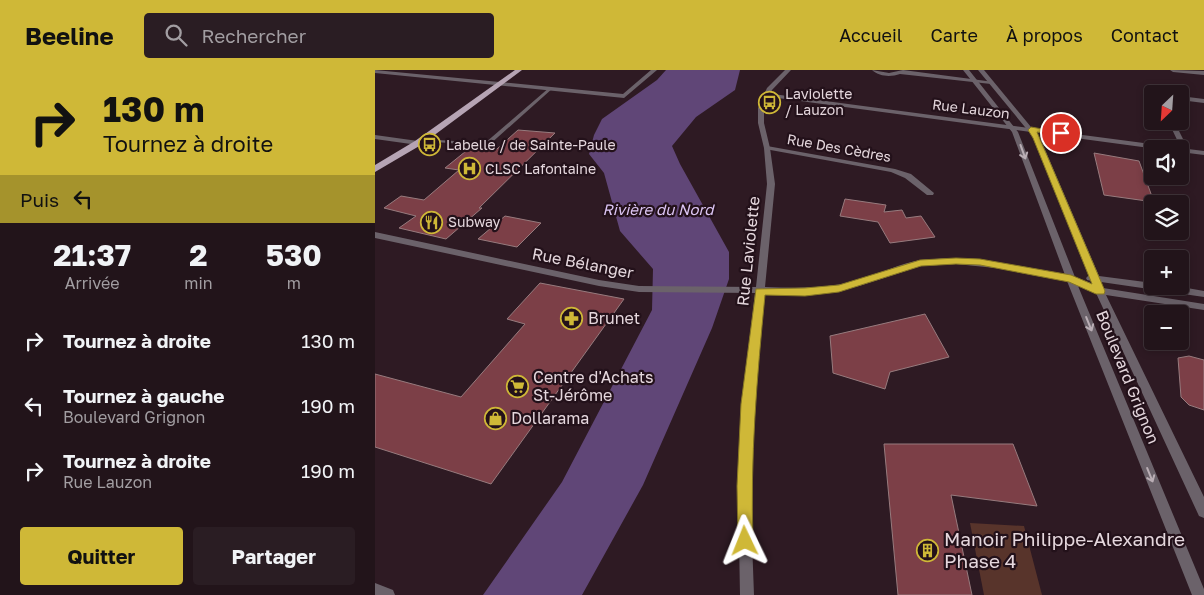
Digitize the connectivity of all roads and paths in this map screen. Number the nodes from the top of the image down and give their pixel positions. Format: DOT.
graph roads {
  1 [pos="519,70"];
  2 [pos="654,70"];
  3 [pos="788,70"];
  4 [pos="875,70"];
  5 [pos="966,70"];
  6 [pos="981,70"];
  7 [pos="1173,70"];
  8 [pos="1182,70"];
  9 [pos="375,71"];
  10 [pos="899,71"];
  11 [pos="1204,73"];
  12 [pos="974,80"];
  13 [pos="991,82"];
  14 [pos="501,83"];
  15 [pos="551,88"];
  16 [pos="765,95"];
  17 [pos="1189,99"];
  18 [pos="1204,101"];
  19 [pos="1012,127"];
  20 [pos="1031,130"];
  21 [pos="375,137"];
  22 [pos="420,142"];
  23 [pos="1144,145"];
  24 [pos="767,148"];
  25 [pos="1189,151"];
  26 [pos="1204,153"];
  27 [pos="375,169"];
  28 [pos="375,180"];
  29 [pos="930,192"];
  30 [pos="375,235"];
  31 [pos="375,239"];
  32 [pos="403,241"];
  33 [pos="1096,278"];
  34 [pos="1071,279"];
  35 [pos="1144,285"];
  36 [pos="1100,291"];
  37 [pos="760,292"];
  38 [pos="1189,292"];
  39 [pos="1204,294"];
  40 [pos="1204,307"];
  41 [pos="1204,511"];
  42 [pos="375,590"];
  43 [pos="388,595"];
  44 [pos="747,595"];
  45 [pos="1199,595"];
  1 -- 14 [label="main road"];
  2 -- 15 [label="street"];
  3 -- 16 [label="street"];
  4 -- 10 [label="street"];
  5 -- 12 [label="street, Boulevard Grignon"];
  6 -- 13 [label="street, Boulevard Grignon"];
  7 -- 8 [label="street"];
  8 -- 11 [label="street"];
  9 -- 14 [label="street"];
  10 -- 12 [label="street"];
  12 -- 13 [label="street"];
  12 -- 19 [label="street, Boulevard Grignon"];
  13 -- 20 [label="street, Boulevard Grignon"];
  14 -- 15 [label="street"];
  14 -- 22 [label="main road"];
  15 -- 22 [label="lane"];
  16 -- 19 [label="street, Rue Lauzon"];
  16 -- 24 [label="street, Rue Laviolette"];
  17 -- 18 [label="street"];
  19 -- 20 [label="street, Rue Lauzon"];
  19 -- 34 [label="street, Boulevard Grignon, one-way"];
  20 -- 23 [label="street, Rue Lauzon"];
  20 -- 33 [label="street, Boulevard Grignon"];
  21 -- 22 [label="street"];
  22 -- 27 [label="main road"];
  22 -- 28 [label="main road"];
  24 -- 29 [label="street, Rue Des Cèdres"];
  24 -- 37 [label="street, Rue Laviolette"];
  25 -- 26 [label="street"];
  30 -- 32 [label="street, Rue Bélanger"];
  31 -- 32 [label="street, Rue Bélanger"];
  32 -- 37 [label="street, Rue Bélanger"];
  33 -- 34 [label="street"];
  33 -- 35 [label="street"];
  33 -- 36 [label="street, Boulevard Grignon"];
  34 -- 36 [label="street"];
  34 -- 37 [label="street, Rue Bélanger"];
  34 -- 45 [label="street, Boulevard Grignon, one-way"];
  36 -- 40 [label="street"];
  36 -- 41 [label="street, Boulevard Grignon"];
  37 -- 44 [label="street, Rue Laviolette"];
  38 -- 39 [label="street"];
  42 -- 43 [label="street"];
}
